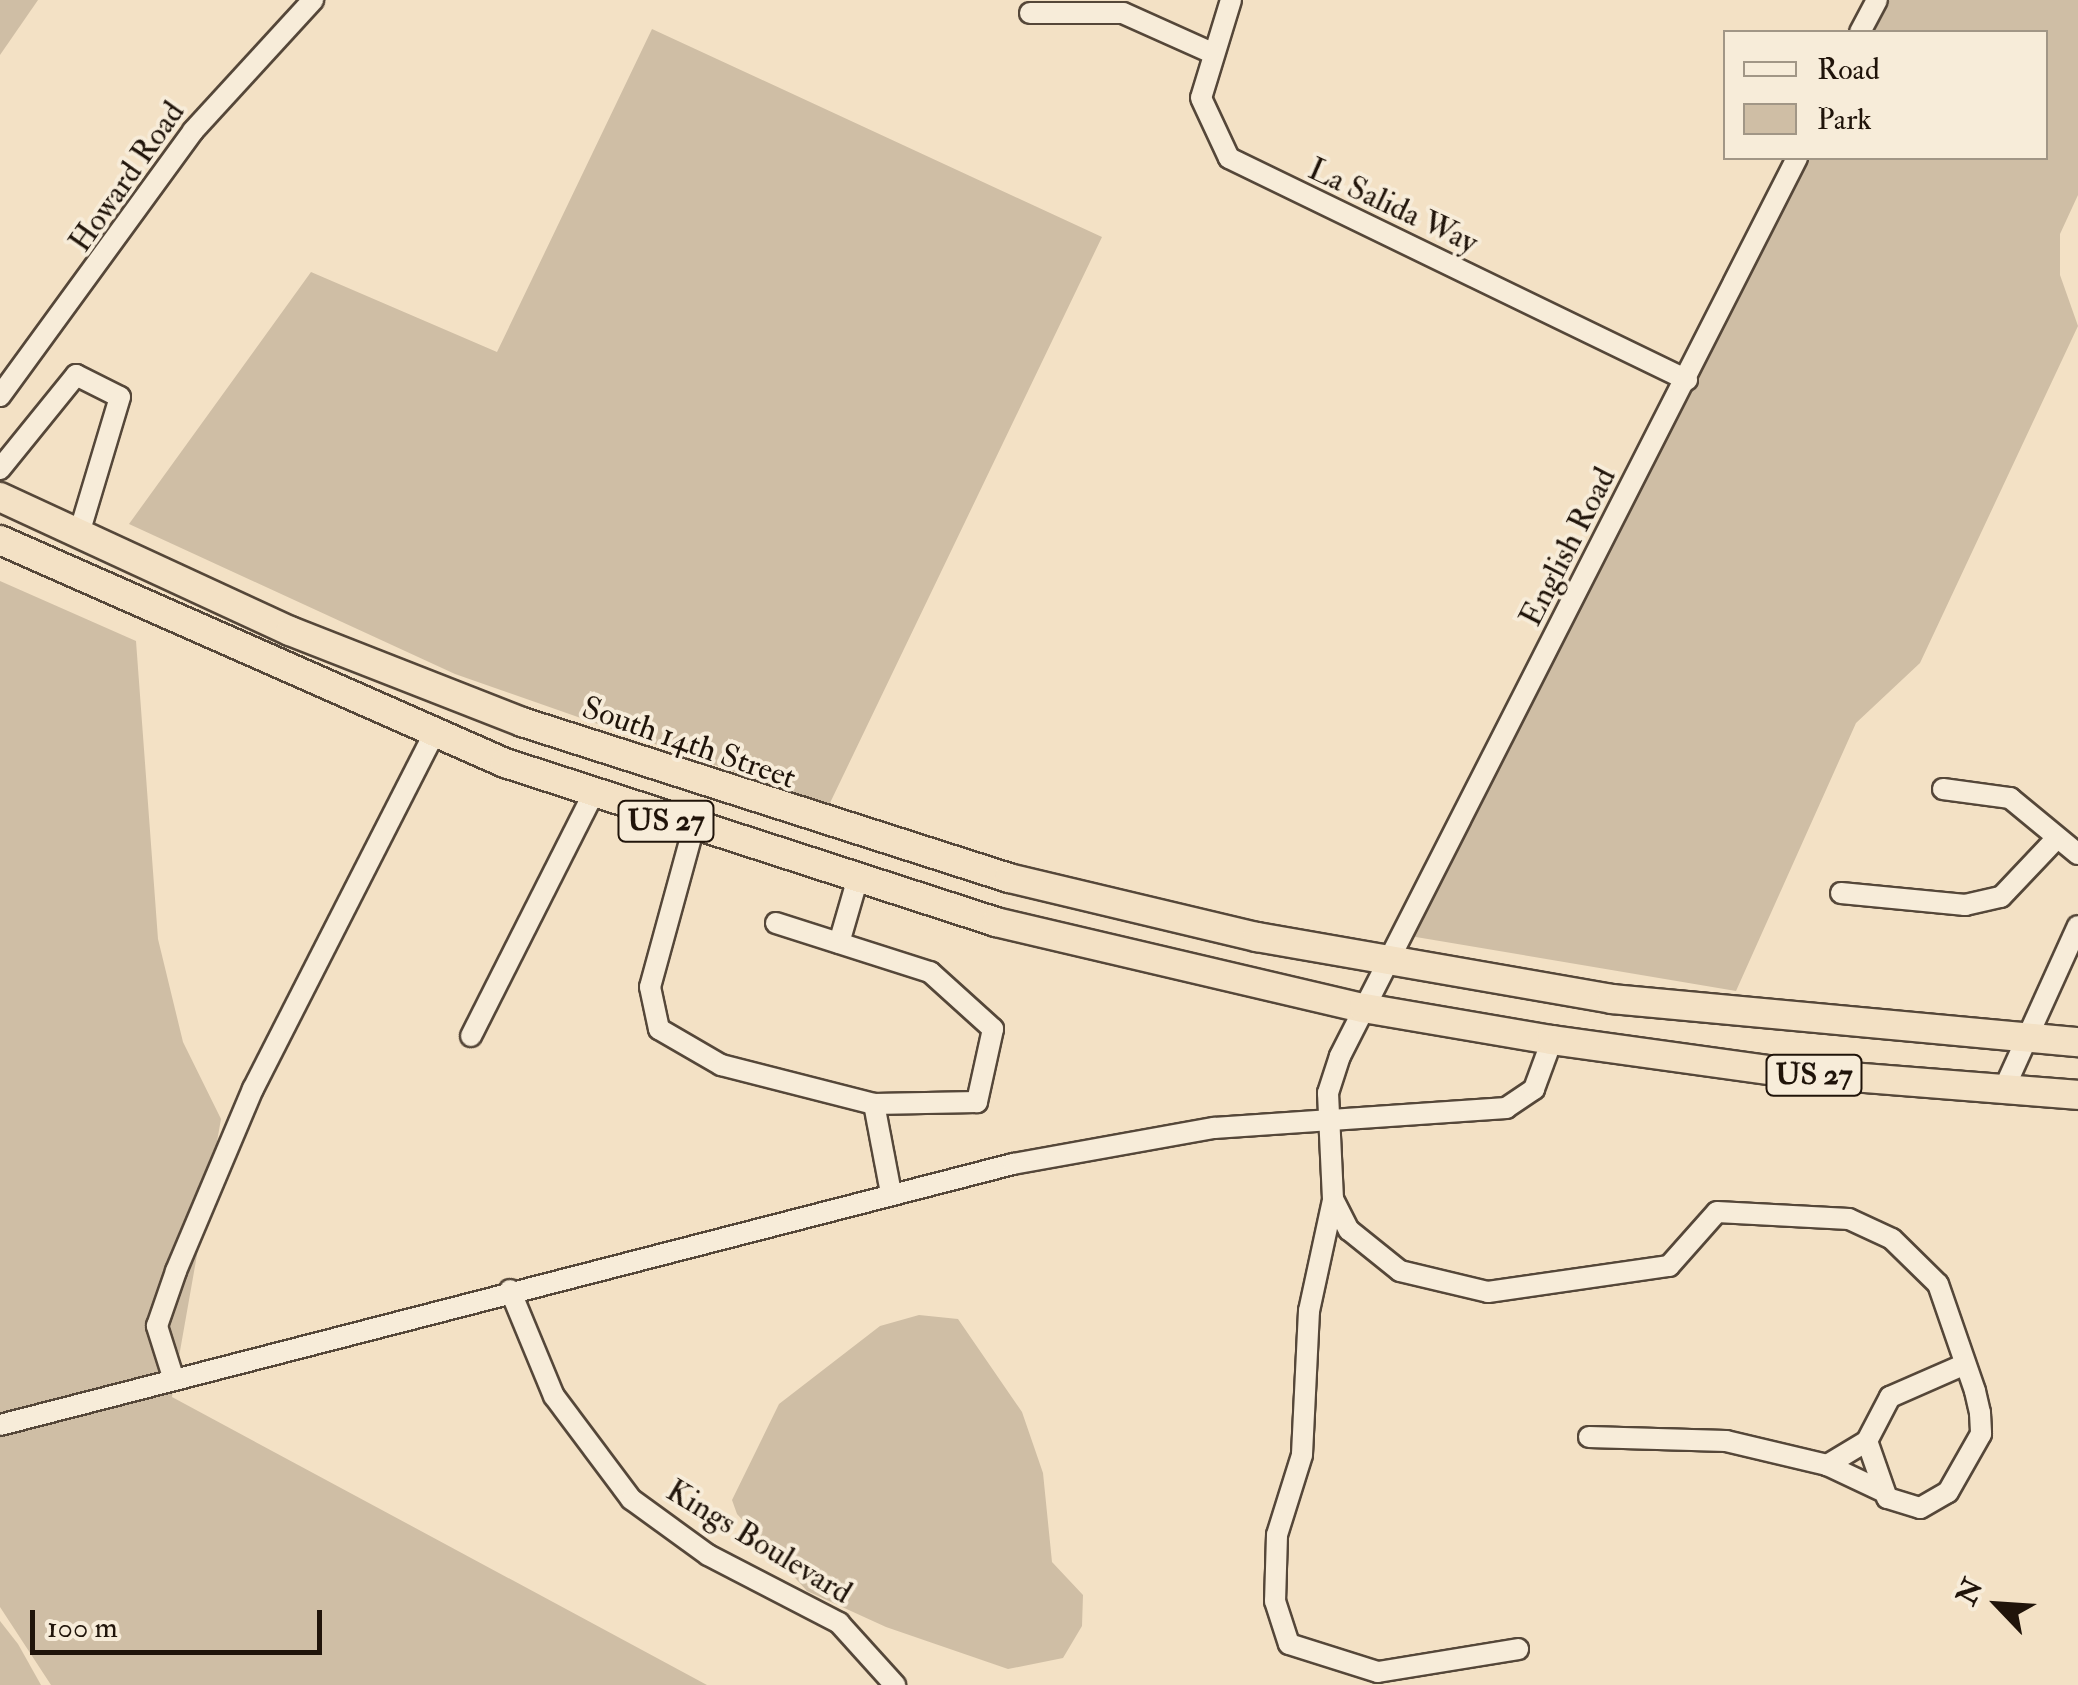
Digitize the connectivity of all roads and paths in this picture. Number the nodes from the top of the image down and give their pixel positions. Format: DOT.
graph roads {
  1 [pos="313,0"];
  2 [pos="1231,0"];
  3 [pos="1877,0"];
  4 [pos="1030,14"];
  5 [pos="1861,30"];
  6 [pos="1210,52"];
  7 [pos="1797,160"];
  8 [pos="1687,380"];
  9 [pos="0,396"];
  10 [pos="0,469"];
  11 [pos="0,497"];
  12 [pos="79,534"];
  13 [pos="0,540"];
  14 [pos="505,715"];
  15 [pos="434,734"];
  16 [pos="1942,790"];
  17 [pos="593,796"];
  18 [pos="693,830"];
  19 [pos="2054,842"];
  20 [pos="2078,854"];
  21 [pos="857,881"];
  22 [pos="1841,893"];
  23 [pos="776,923"];
  24 [pos="2078,926"];
  25 [pos="840,943"];
  26 [pos="1387,962"];
  27 [pos="1364,1008"];
  28 [pos="470,1036"];
  29 [pos="1552,1040"];
  30 [pos="2025,1040"];
  31 [pos="2078,1042"];
  32 [pos="2003,1091"];
  33 [pos="2078,1096"];
  34 [pos="874,1104"];
  35 [pos="1330,1117"];
  36 [pos="891,1193"];
  37 [pos="1333,1198"];
  38 [pos="510,1290"];
  39 [pos="1965,1364"];
  40 [pos="174,1380"];
  41 [pos="0,1425"];
  42 [pos="1589,1437"];
  43 [pos="1867,1441"];
  44 [pos="1827,1466"];
  45 [pos="1882,1491"];
  46 [pos="1518,1648"];
  47 [pos="895,1685"];
  1 -- 9 [label="street, Howard Road"];
  2 -- 6 [label="street, La Salida Way"];
  3 -- 5 [label="street"];
  4 -- 6 [label="street"];
  6 -- 8 [label="street, La Salida Way"];
  7 -- 8 [label="street, English Road"];
  8 -- 26 [label="street, English Road"];
  10 -- 12 [label="street"];
  11 -- 12 [label="highway, South 14th Street / US 27"];
  12 -- 14 [label="highway, South 14th Street / US 27"];
  13 -- 15 [label="highway, US 27"];
  14 -- 15 [label="highway"];
  14 -- 26 [label="highway, South 14th Street / US 27"];
  15 -- 17 [label="highway, US 27"];
  15 -- 40 [label="street"];
  16 -- 19 [label="street"];
  17 -- 18 [label="highway, US 27"];
  17 -- 28 [label="street"];
  18 -- 21 [label="highway, US 27"];
  18 -- 34 [label="street"];
  19 -- 20 [label="street"];
  19 -- 22 [label="street"];
  21 -- 25 [label="street"];
  21 -- 27 [label="highway, US 27"];
  23 -- 25 [label="street"];
  24 -- 30 [label="street"];
  25 -- 34 [label="street"];
  26 -- 27 [label="street, English Road"];
  26 -- 30 [label="highway, US 27"];
  27 -- 29 [label="highway, US 27"];
  27 -- 35 [label="street, English Road"];
  29 -- 32 [label="highway, US 27"];
  29 -- 35 [label="street"];
  30 -- 31 [label="highway, US 27"];
  30 -- 32 [label="street"];
  32 -- 33 [label="highway, US 27"];
  34 -- 36 [label="street"];
  35 -- 36 [label="street"];
  35 -- 37 [label="street, English Road"];
  36 -- 38 [label="street"];
  37 -- 39 [label="street"];
  37 -- 46 [label="street, English Road"];
  38 -- 40 [label="street"];
  38 -- 47 [label="street, Kings Boulevard"];
  39 -- 43 [label="street"];
  39 -- 45 [label="street"];
  40 -- 41 [label="street"];
  42 -- 44 [label="street"];
  43 -- 44 [label="street"];
  43 -- 45 [label="street"];
  44 -- 45 [label="street"];
}
